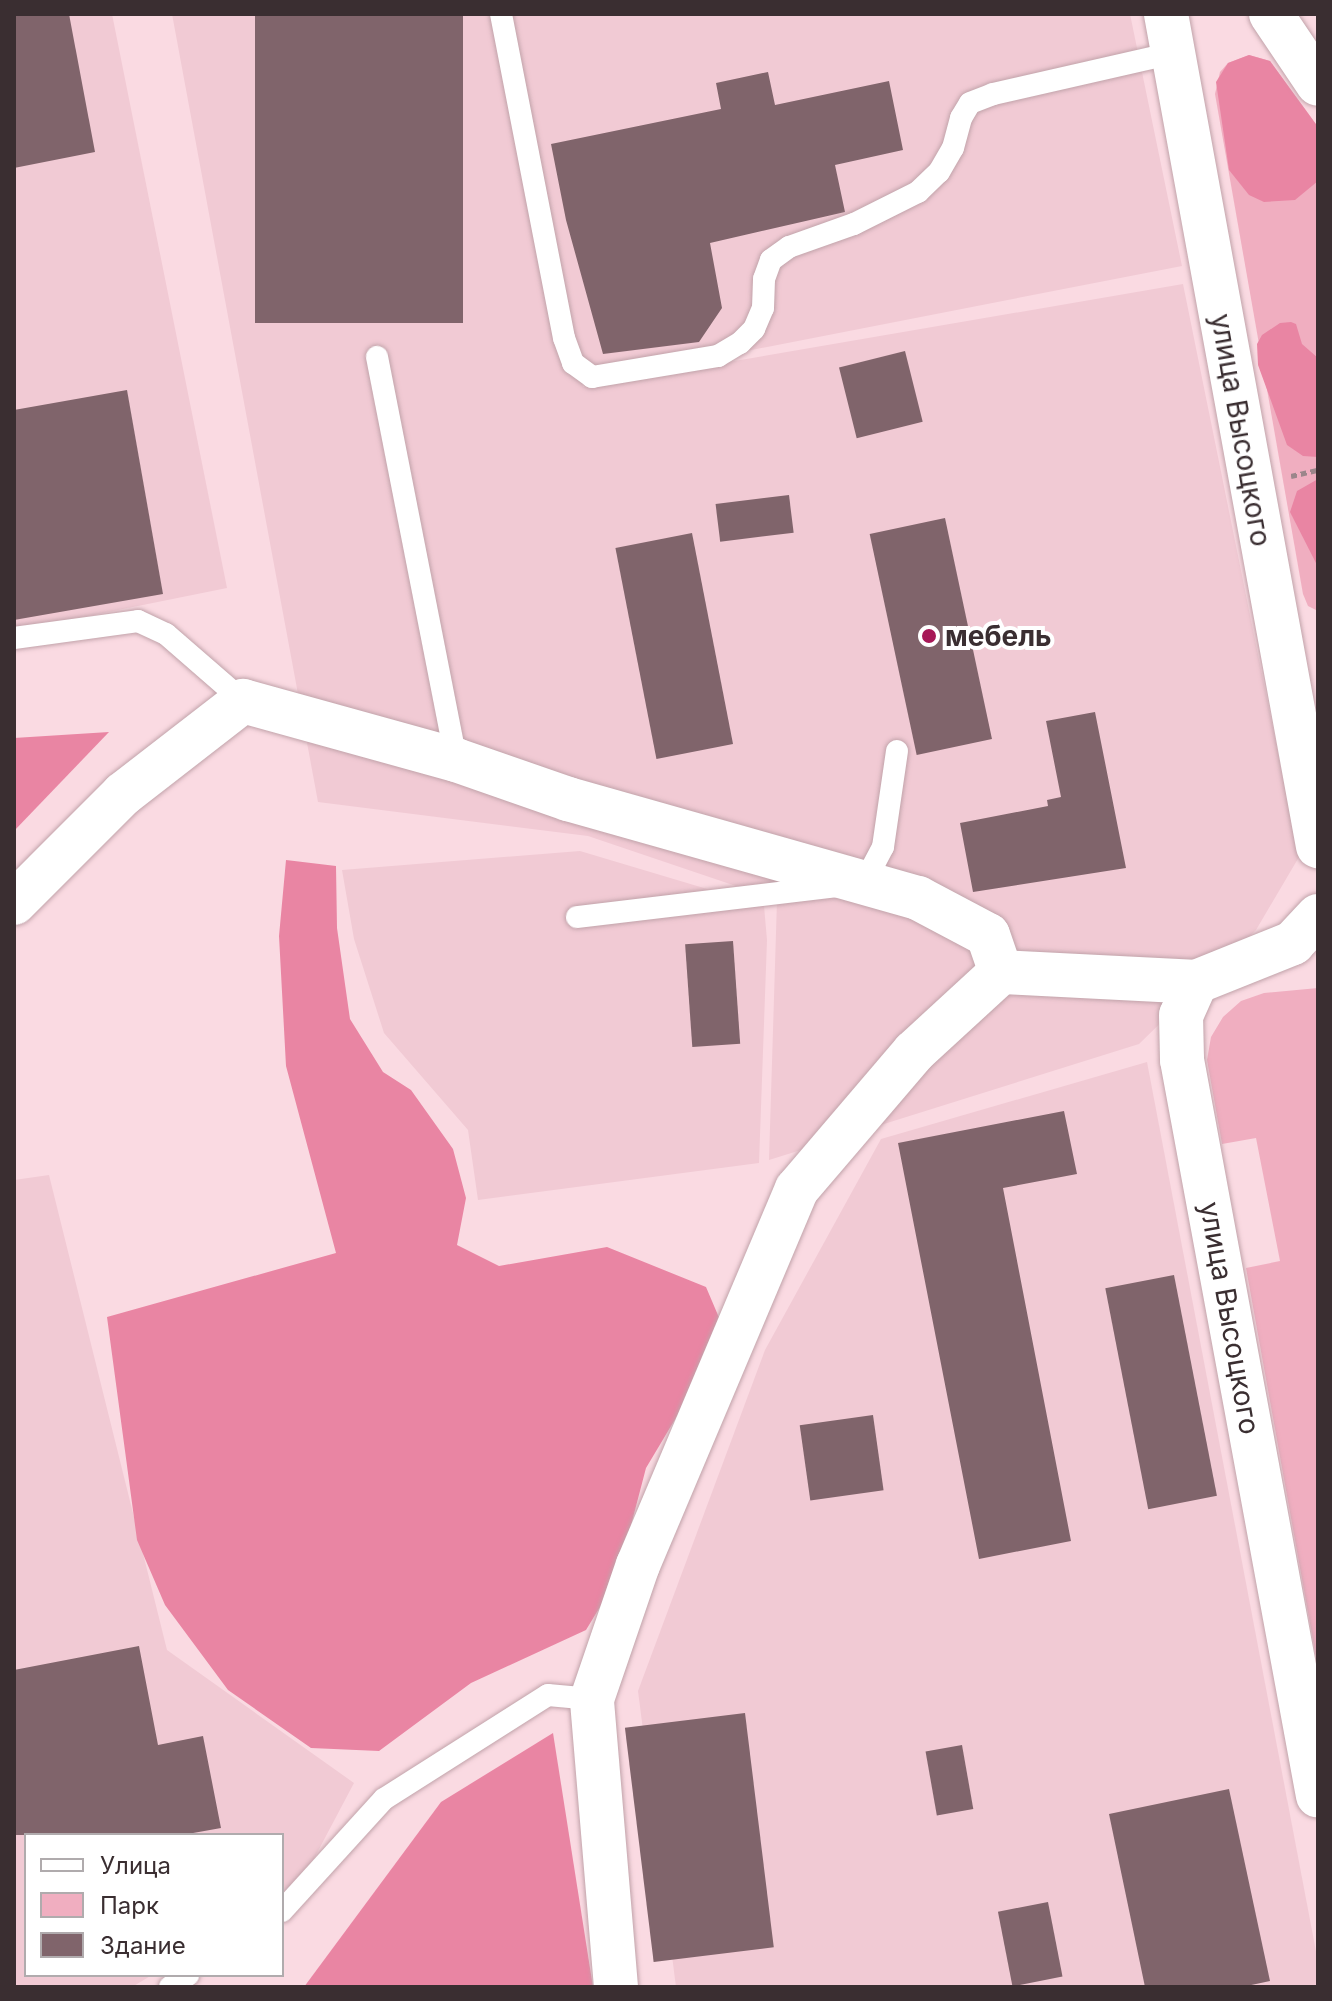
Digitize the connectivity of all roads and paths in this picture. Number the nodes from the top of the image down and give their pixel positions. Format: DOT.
graph roads {
  1 [pos="501,14"];
  2 [pos="1271,14"];
  3 [pos="1170,33"];
  4 [pos="1318,84"];
  5 [pos="377,357"];
  6 [pos="14,638"];
  7 [pos="1303,691"];
  8 [pos="243,701"];
  9 [pos="897,751"];
  10 [pos="456,760"];
  11 [pos="1318,846"];
  12 [pos="864,883"];
  13 [pos="17,896"];
  14 [pos="1318,916"];
  15 [pos="577,917"];
  16 [pos="1001,972"];
  17 [pos="1196,982"];
  18 [pos="592,1699"];
  19 [pos="1318,1796"];
  20 [pos="284,1909"];
  21 [pos="616,1987"];
  1 -- 3 [label="lane"];
  2 -- 4 [label="street"];
  3 -- 7 [label="street, улица Высоцкого"];
  5 -- 10 [label="lane"];
  6 -- 8 [label="lane"];
  7 -- 11 [label="street, улица Высоцкого"];
  8 -- 10 [label="street"];
  8 -- 13 [label="street"];
  9 -- 12 [label="lane"];
  10 -- 12 [label="street"];
  12 -- 15 [label="lane"];
  12 -- 16 [label="street"];
  14 -- 17 [label="street"];
  16 -- 17 [label="street"];
  16 -- 18 [label="street"];
  17 -- 19 [label="street, улица Высоцкого"];
  18 -- 20 [label="lane"];
  18 -- 21 [label="street"];
}
